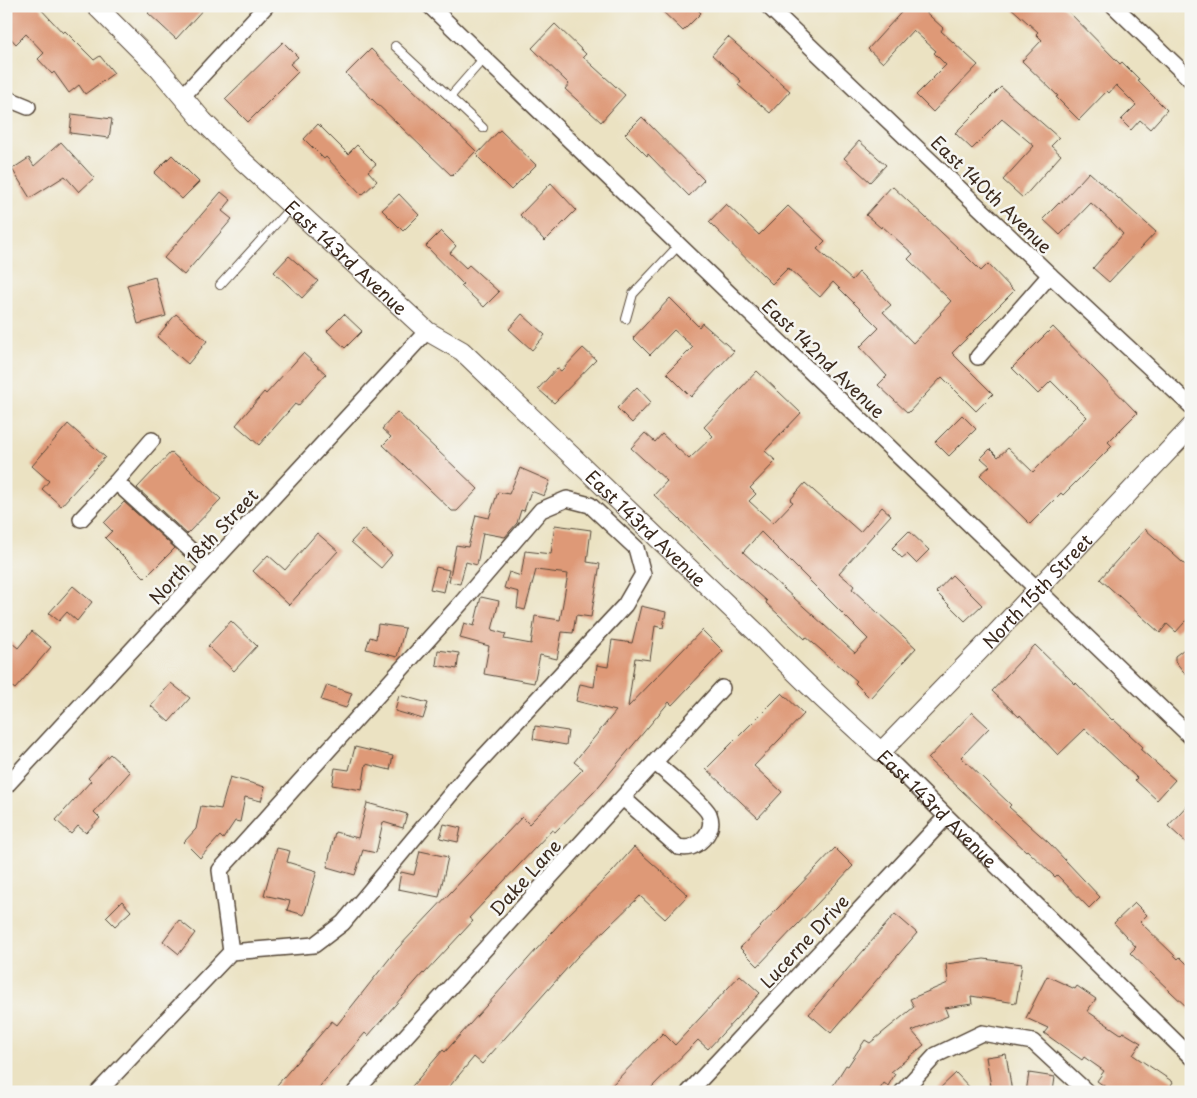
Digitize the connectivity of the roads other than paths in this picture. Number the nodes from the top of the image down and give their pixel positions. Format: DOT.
graph roads {
  1 [pos="96,6"];
  2 [pos="266,6"];
  3 [pos="430,6"];
  4 [pos="768,6"];
  5 [pos="1114,6"];
  6 [pos="395,46"];
  7 [pos="484,58"];
  8 [pos="1191,80"];
  9 [pos="182,96"];
  10 [pos="450,97"];
  11 [pos="6,98"];
  12 [pos="28,107"];
  13 [pos="483,128"];
  14 [pos="292,206"];
  15 [pos="679,245"];
  16 [pos="1050,275"];
  17 [pos="220,285"];
  18 [pos="626,319"];
  19 [pos="427,331"];
  20 [pos="978,357"];
  21 [pos="1191,406"];
  22 [pos="1191,427"];
  23 [pos="152,440"];
  24 [pos="116,482"];
  25 [pos="81,519"];
  26 [pos="209,567"];
  27 [pos="1037,589"];
  28 [pos="722,688"];
  29 [pos="1191,737"];
  30 [pos="881,752"];
  31 [pos="655,762"];
  32 [pos="6,786"];
  33 [pos="623,798"];
  34 [pos="946,817"];
  35 [pos="230,952"];
  36 [pos="1191,1057"];
  37 [pos="98,1092"];
  38 [pos="355,1092"];
  39 [pos="689,1092"];
  40 [pos="902,1092"];
  41 [pos="1087,1092"];
  1 -- 9 [label="street, East 143rd Avenue"];
  2 -- 9 [label="street"];
  3 -- 7 [label="street, East 142nd Avenue"];
  4 -- 16 [label="street, East 140th Avenue"];
  5 -- 8 [label="street"];
  6 -- 10 [label="lane"];
  7 -- 10 [label="lane"];
  7 -- 15 [label="street, East 142nd Avenue"];
  9 -- 14 [label="street, East 143rd Avenue"];
  10 -- 13 [label="lane"];
  11 -- 12 [label="street"];
  14 -- 17 [label="lane"];
  14 -- 19 [label="street, East 143rd Avenue"];
  15 -- 18 [label="lane"];
  15 -- 27 [label="street, East 142nd Avenue"];
  16 -- 20 [label="street"];
  16 -- 21 [label="street, East 140th Avenue"];
  19 -- 26 [label="street, North 18th Street"];
  19 -- 30 [label="street, East 143rd Avenue"];
  22 -- 27 [label="street, North 15th Street"];
  23 -- 24 [label="street"];
  24 -- 25 [label="street"];
  24 -- 26 [label="street"];
  26 -- 32 [label="street, North 18th Street"];
  27 -- 29 [label="street, East 142nd Avenue"];
  27 -- 30 [label="street, North 15th Street"];
  28 -- 31 [label="street, Dake Lane"];
  30 -- 34 [label="street, East 143rd Avenue"];
  31 -- 33 [label="street, Dake Lane"];
  31 -- 33 [label="street"];
  33 -- 38 [label="street, Dake Lane"];
  34 -- 36 [label="street, East 143rd Avenue"];
  34 -- 39 [label="street, Lucerne Drive"];
  35 -- 35 [label="street"];
  35 -- 37 [label="street"];
  40 -- 41 [label="street"];
}
